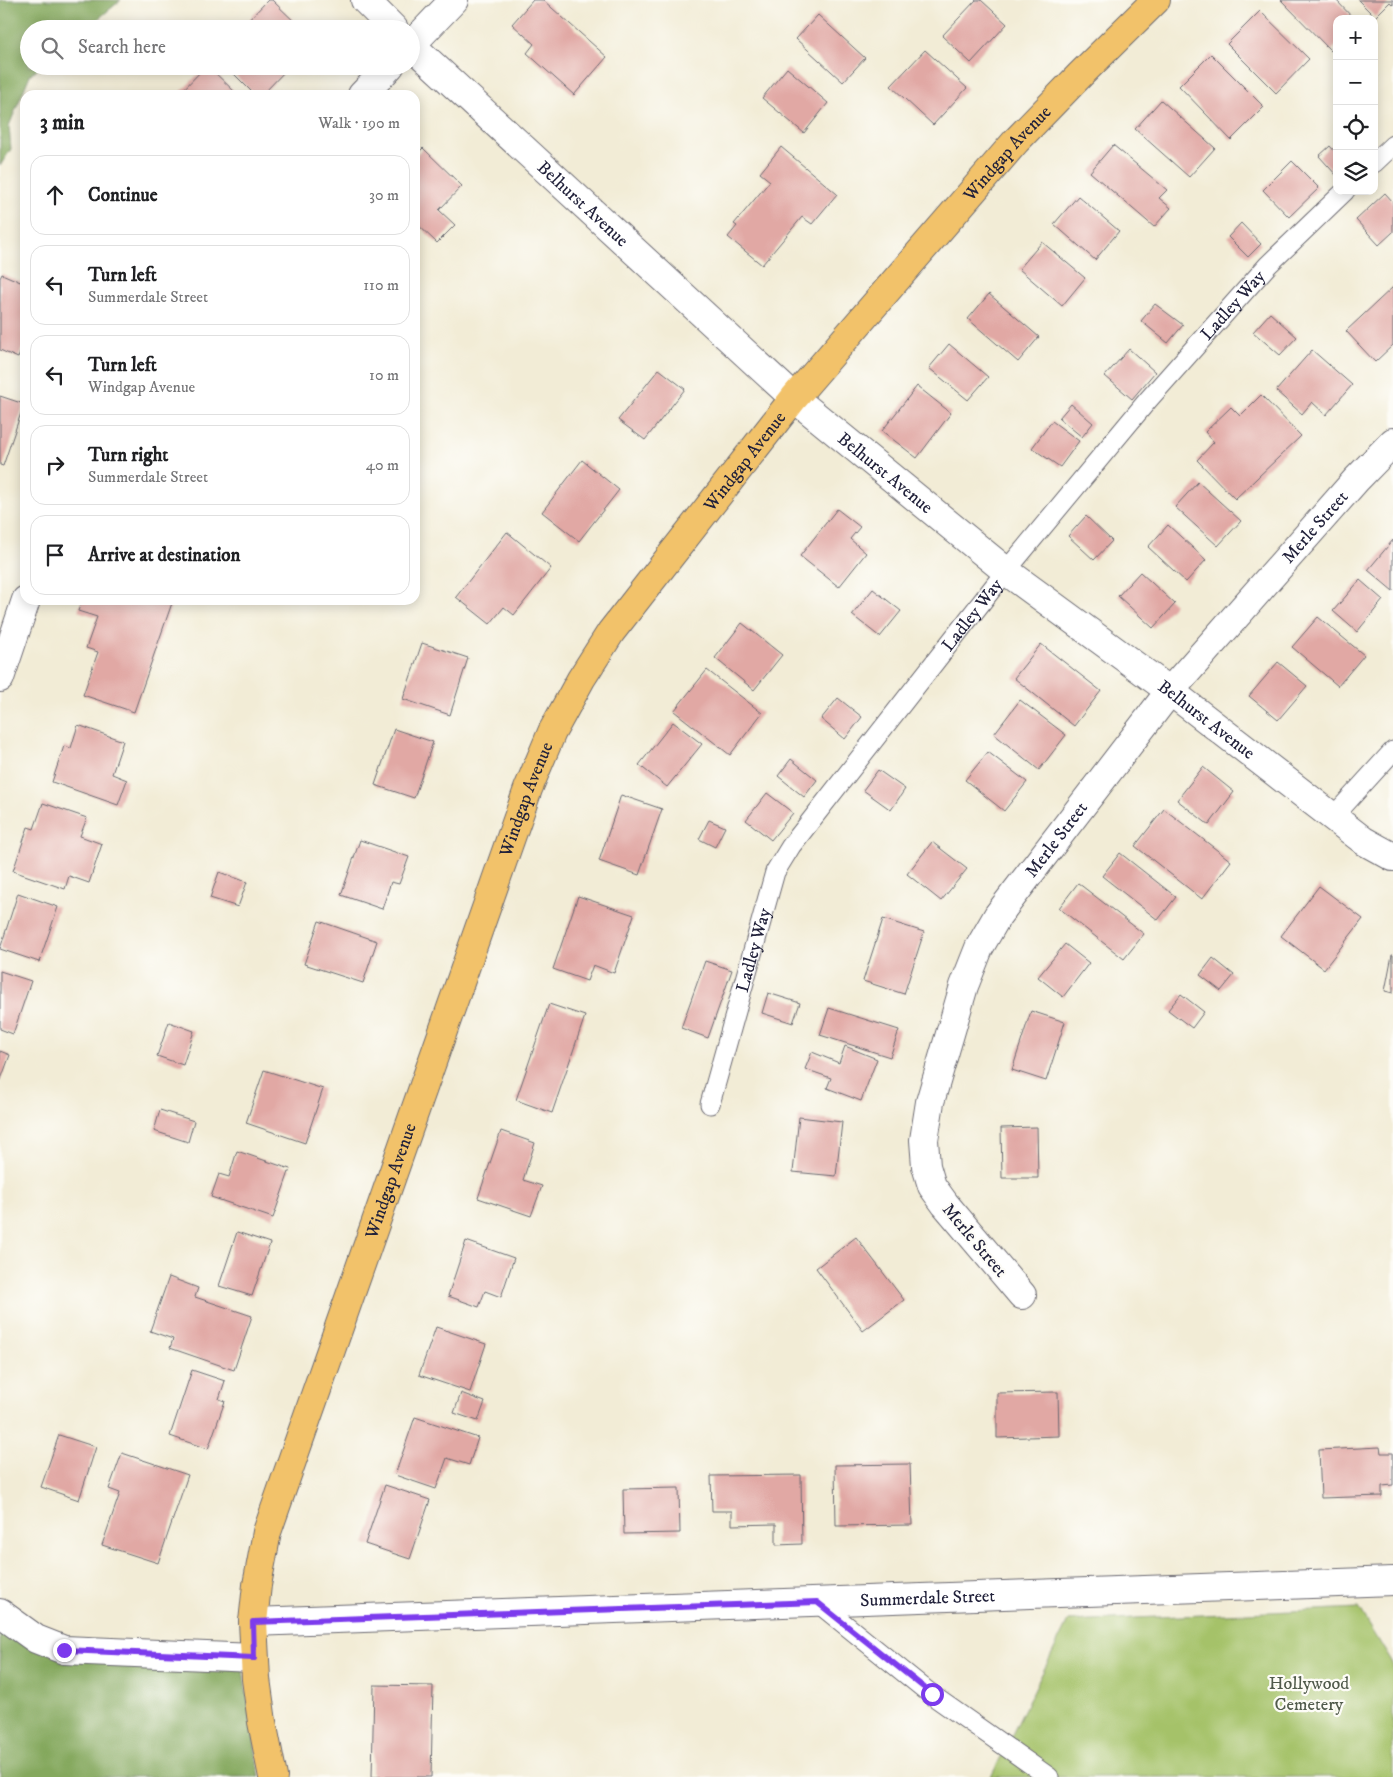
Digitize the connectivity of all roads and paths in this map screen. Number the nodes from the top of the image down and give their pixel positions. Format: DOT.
graph roads {
  1 [pos="364,0"];
  2 [pos="454,0"];
  3 [pos="1156,0"];
  4 [pos="385,20"];
  5 [pos="420,36"];
  6 [pos="420,53"];
  7 [pos="381,75"];
  8 [pos="367,90"];
  9 [pos="1393,145"];
  10 [pos="1378,159"];
  11 [pos="1341,195"];
  12 [pos="794,398"];
  13 [pos="1393,442"];
  14 [pos="1006,571"];
  15 [pos="24,605"];
  16 [pos="0,678"];
  17 [pos="1170,691"];
  18 [pos="1393,751"];
  19 [pos="1333,817"];
  20 [pos="1393,857"];
  21 [pos="710,1104"];
  22 [pos="1022,1295"];
  23 [pos="1393,1581"];
  24 [pos="817,1602"];
  25 [pos="0,1613"];
  26 [pos="253,1622"];
  27 [pos="254,1658"];
  28 [pos="273,1777"];
  29 [pos="1049,1777"];
  1 -- 4 [label="street"];
  2 -- 5 [label="street"];
  3 -- 12 [label="main road, Windgap Avenue"];
  6 -- 12 [label="street, Belhurst Avenue"];
  7 -- 8 [label="street"];
  9 -- 10 [label="lane"];
  11 -- 14 [label="lane, Ladley Way"];
  12 -- 14 [label="street, Belhurst Avenue"];
  12 -- 26 [label="main road, Windgap Avenue"];
  13 -- 17 [label="street, Merle Street"];
  14 -- 17 [label="street, Belhurst Avenue"];
  14 -- 21 [label="lane, Ladley Way"];
  15 -- 16 [label="street"];
  17 -- 19 [label="street, Belhurst Avenue"];
  17 -- 22 [label="street, Merle Street"];
  18 -- 19 [label="lane"];
  19 -- 20 [label="street, Belhurst Avenue"];
  23 -- 24 [label="street, Summerdale Street"];
  24 -- 26 [label="street, Summerdale Street"];
  24 -- 29 [label="lane"];
  25 -- 27 [label="street"];
  26 -- 27 [label="main road, Windgap Avenue"];
  27 -- 28 [label="main road, Windgap Avenue"];
}
